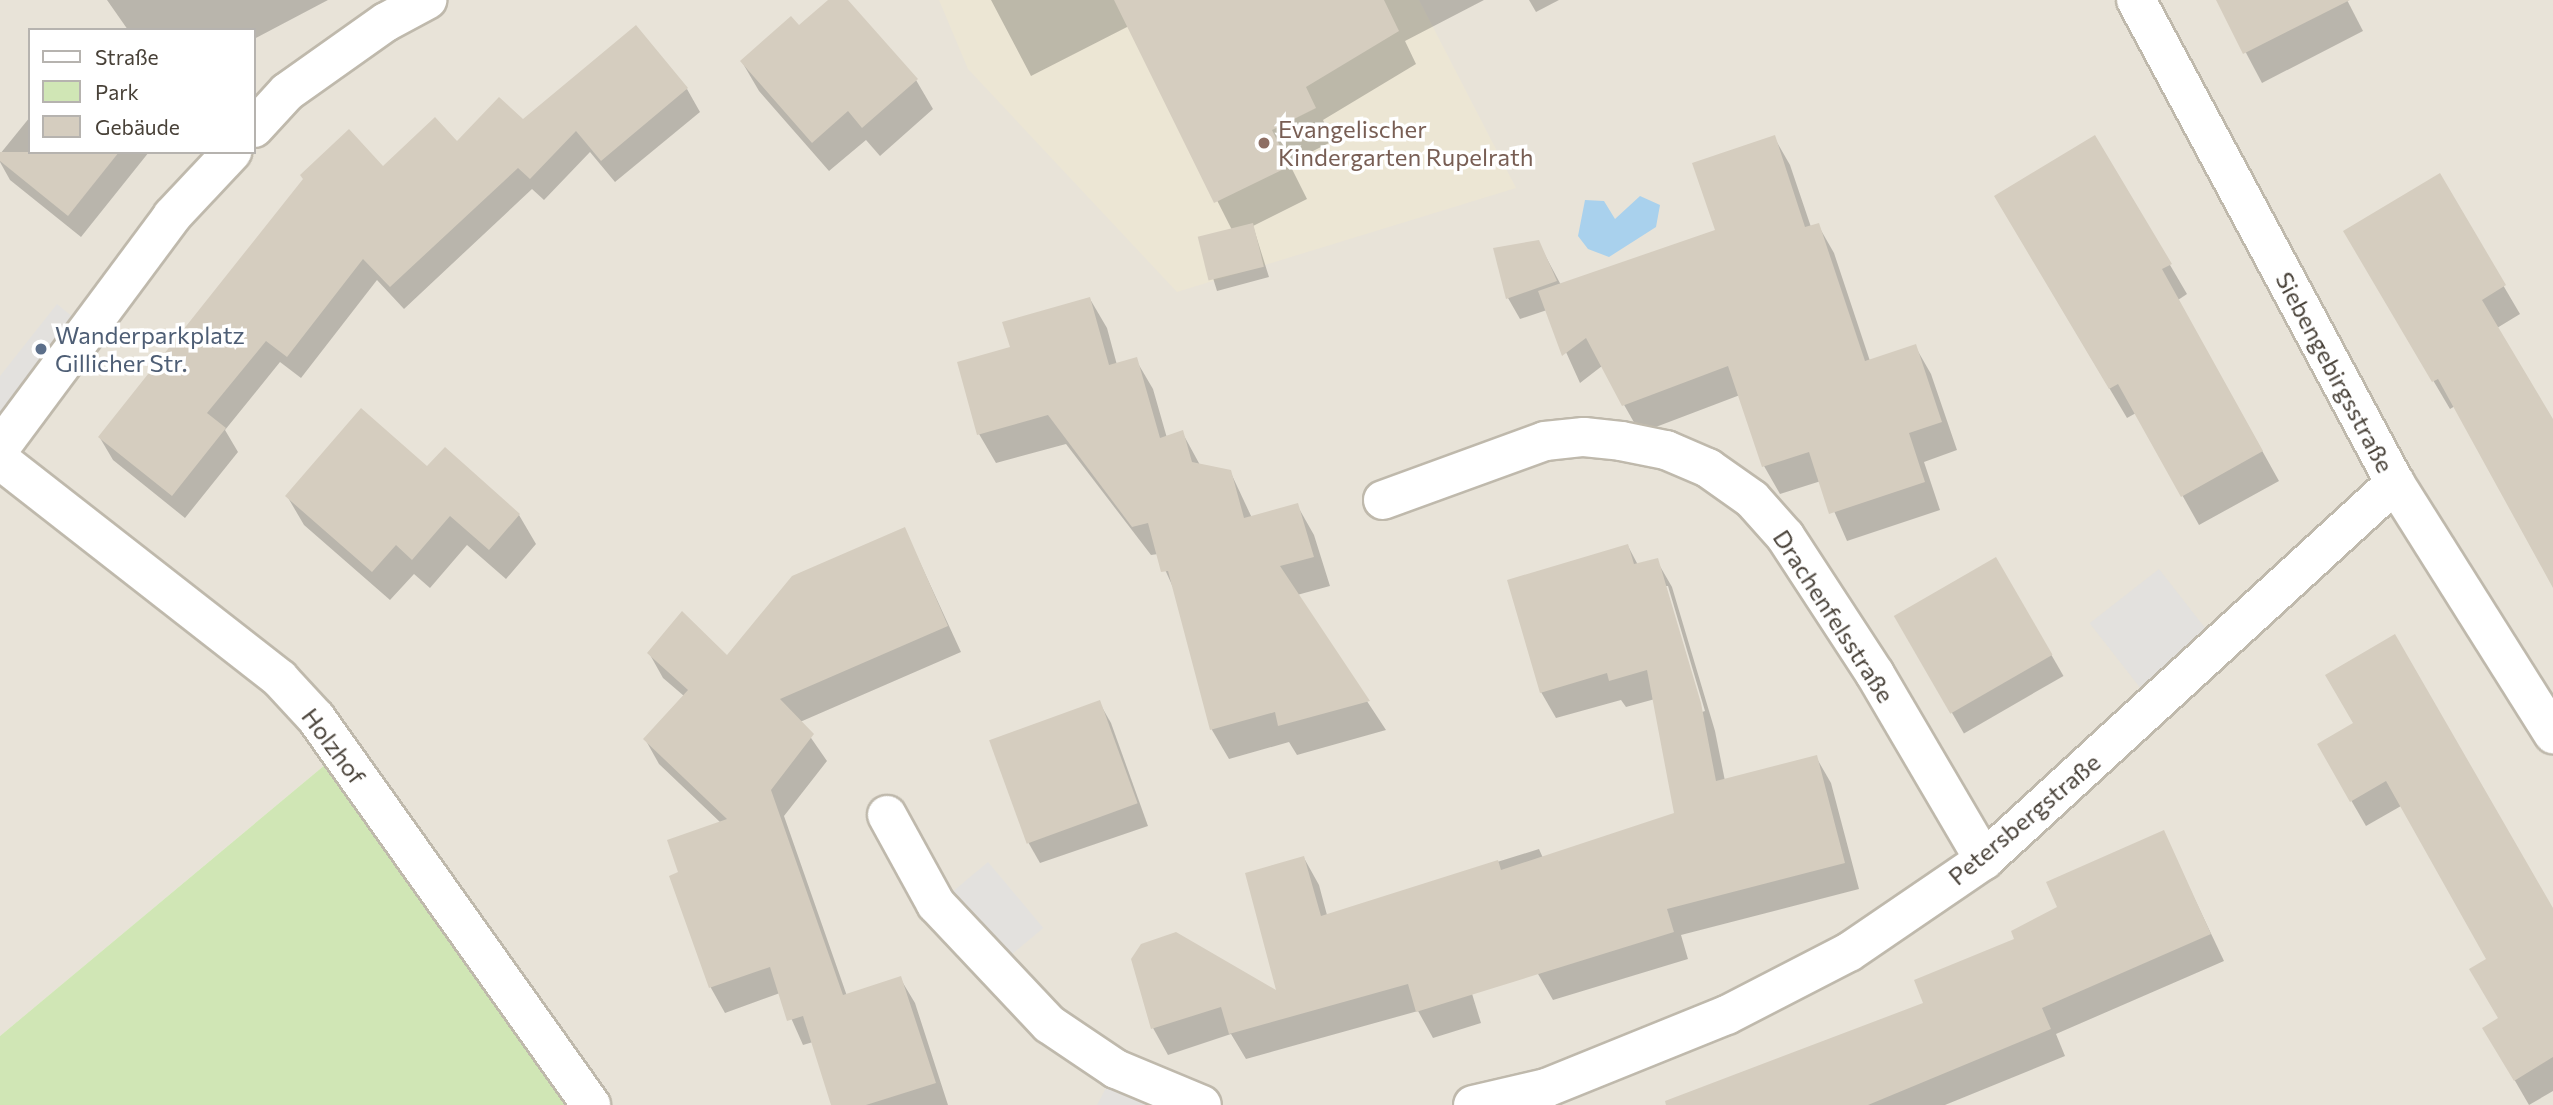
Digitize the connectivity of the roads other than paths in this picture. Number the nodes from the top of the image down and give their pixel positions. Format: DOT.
graph roads {
  1 [pos="427,0"];
  2 [pos="2136,0"];
  3 [pos="256,126"];
  4 [pos="230,154"];
  5 [pos="0,448"];
  6 [pos="0,460"];
  7 [pos="2395,483"];
  8 [pos="1383,500"];
  9 [pos="2553,734"];
  10 [pos="887,815"];
  11 [pos="1984,860"];
  12 [pos="591,1105"];
  13 [pos="1202,1105"];
  14 [pos="1473,1105"];
  1 -- 3 [label="street"];
  2 -- 7 [label="street, Siebengebirgsstraße"];
  4 -- 5 [label="street"];
  6 -- 12 [label="street, Holzhof"];
  7 -- 9 [label="street, Siebengebirgsstraße"];
  7 -- 11 [label="street, Petersbergstraße"];
  8 -- 11 [label="street, Drachenfelsstraße"];
  10 -- 13 [label="street"];
  11 -- 14 [label="street, Petersbergstraße"];
}
